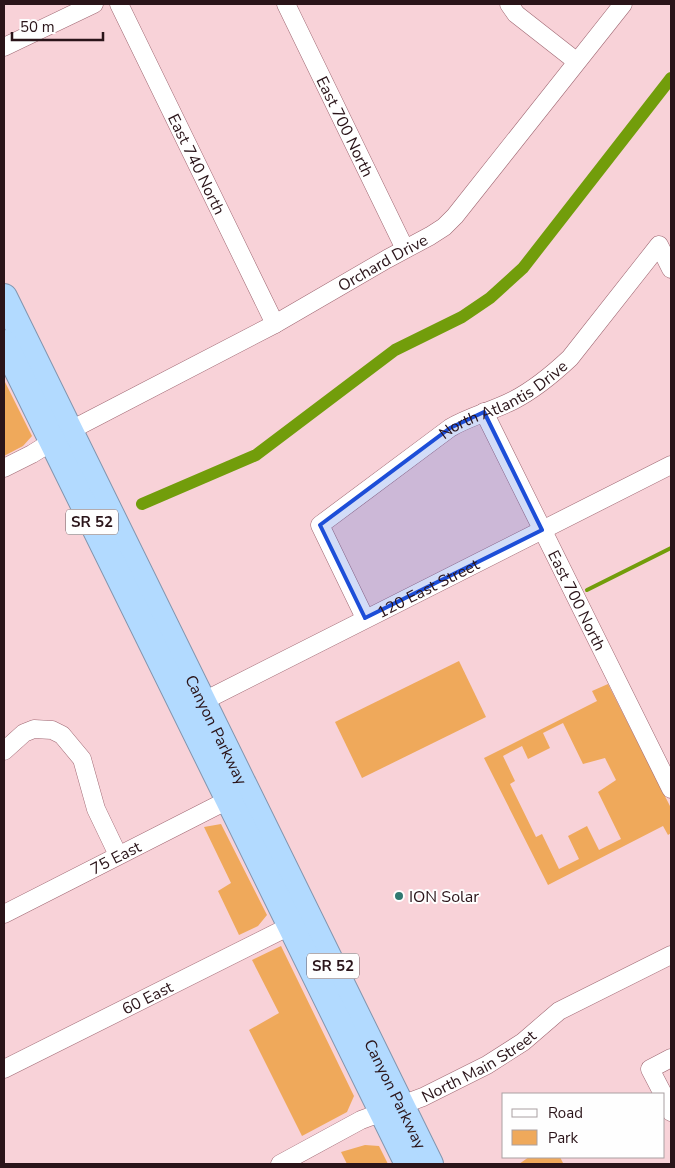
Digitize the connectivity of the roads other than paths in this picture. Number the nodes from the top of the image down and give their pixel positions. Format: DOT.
graph roads {
  1 [pos="94,4"];
  2 [pos="119,4"];
  3 [pos="286,4"];
  4 [pos="509,4"];
  5 [pos="623,4"];
  6 [pos="4,47"];
  7 [pos="576,61"];
  8 [pos="404,249"];
  9 [pos="671,269"];
  10 [pos="4,297"];
  11 [pos="275,324"];
  12 [pos="4,343"];
  13 [pos="484,412"];
  14 [pos="61,436"];
  15 [pos="671,465"];
  16 [pos="4,468"];
  17 [pos="542,530"];
  18 [pos="365,618"];
  19 [pos="194,706"];
  20 [pos="4,751"];
  21 [pos="671,789"];
  22 [pos="228,800"];
  23 [pos="118,855"];
  24 [pos="4,914"];
  25 [pos="290,926"];
  26 [pos="671,955"];
  27 [pos="671,1058"];
  28 [pos="4,1069"];
  29 [pos="662,1093"];
  30 [pos="665,1099"];
  31 [pos="392,1107"];
  32 [pos="671,1112"];
  33 [pos="280,1164"];
  34 [pos="408,1164"];
  35 [pos="430,1164"];
  1 -- 6 [label="street"];
  2 -- 11 [label="street, East 740 North"];
  3 -- 8 [label="street, East 700 North"];
  4 -- 7 [label="street"];
  5 -- 7 [label="street, Orchard Drive"];
  7 -- 8 [label="street, Orchard Drive"];
  8 -- 11 [label="street, Orchard Drive"];
  9 -- 13 [label="street, North Atlantis Drive"];
  10 -- 14 [label="highway, Canyon Parkway / SR 52"];
  11 -- 14 [label="street, Orchard Drive"];
  12 -- 14 [label="highway, Canyon Parkway / SR 52"];
  13 -- 17 [label="street, East 700 North"];
  13 -- 18 [label="street, North Atlantis Drive"];
  14 -- 16 [label="street, Orchard Drive"];
  14 -- 19 [label="highway, Canyon Parkway / SR 52"];
  15 -- 17 [label="street, 120 East Street"];
  17 -- 18 [label="street, 120 East Street"];
  17 -- 21 [label="street, East 700 North"];
  18 -- 19 [label="street, 120 East Street"];
  19 -- 22 [label="highway, Canyon Parkway / SR 52"];
  19 -- 31 [label="highway, Canyon Parkway / SR 52"];
  20 -- 23 [label="street"];
  22 -- 23 [label="street, 75 East"];
  22 -- 25 [label="highway, Canyon Parkway / SR 52"];
  23 -- 24 [label="street, 75 East"];
  25 -- 28 [label="street, 60 East"];
  25 -- 31 [label="highway, Canyon Parkway / SR 52"];
  26 -- 31 [label="street, North Main Street"];
  27 -- 29 [label="street"];
  30 -- 32 [label="street"];
  31 -- 33 [label="street, North Main Street"];
  31 -- 34 [label="highway, Canyon Parkway / SR 52"];
  31 -- 35 [label="highway, Canyon Parkway / SR 52"];
}
